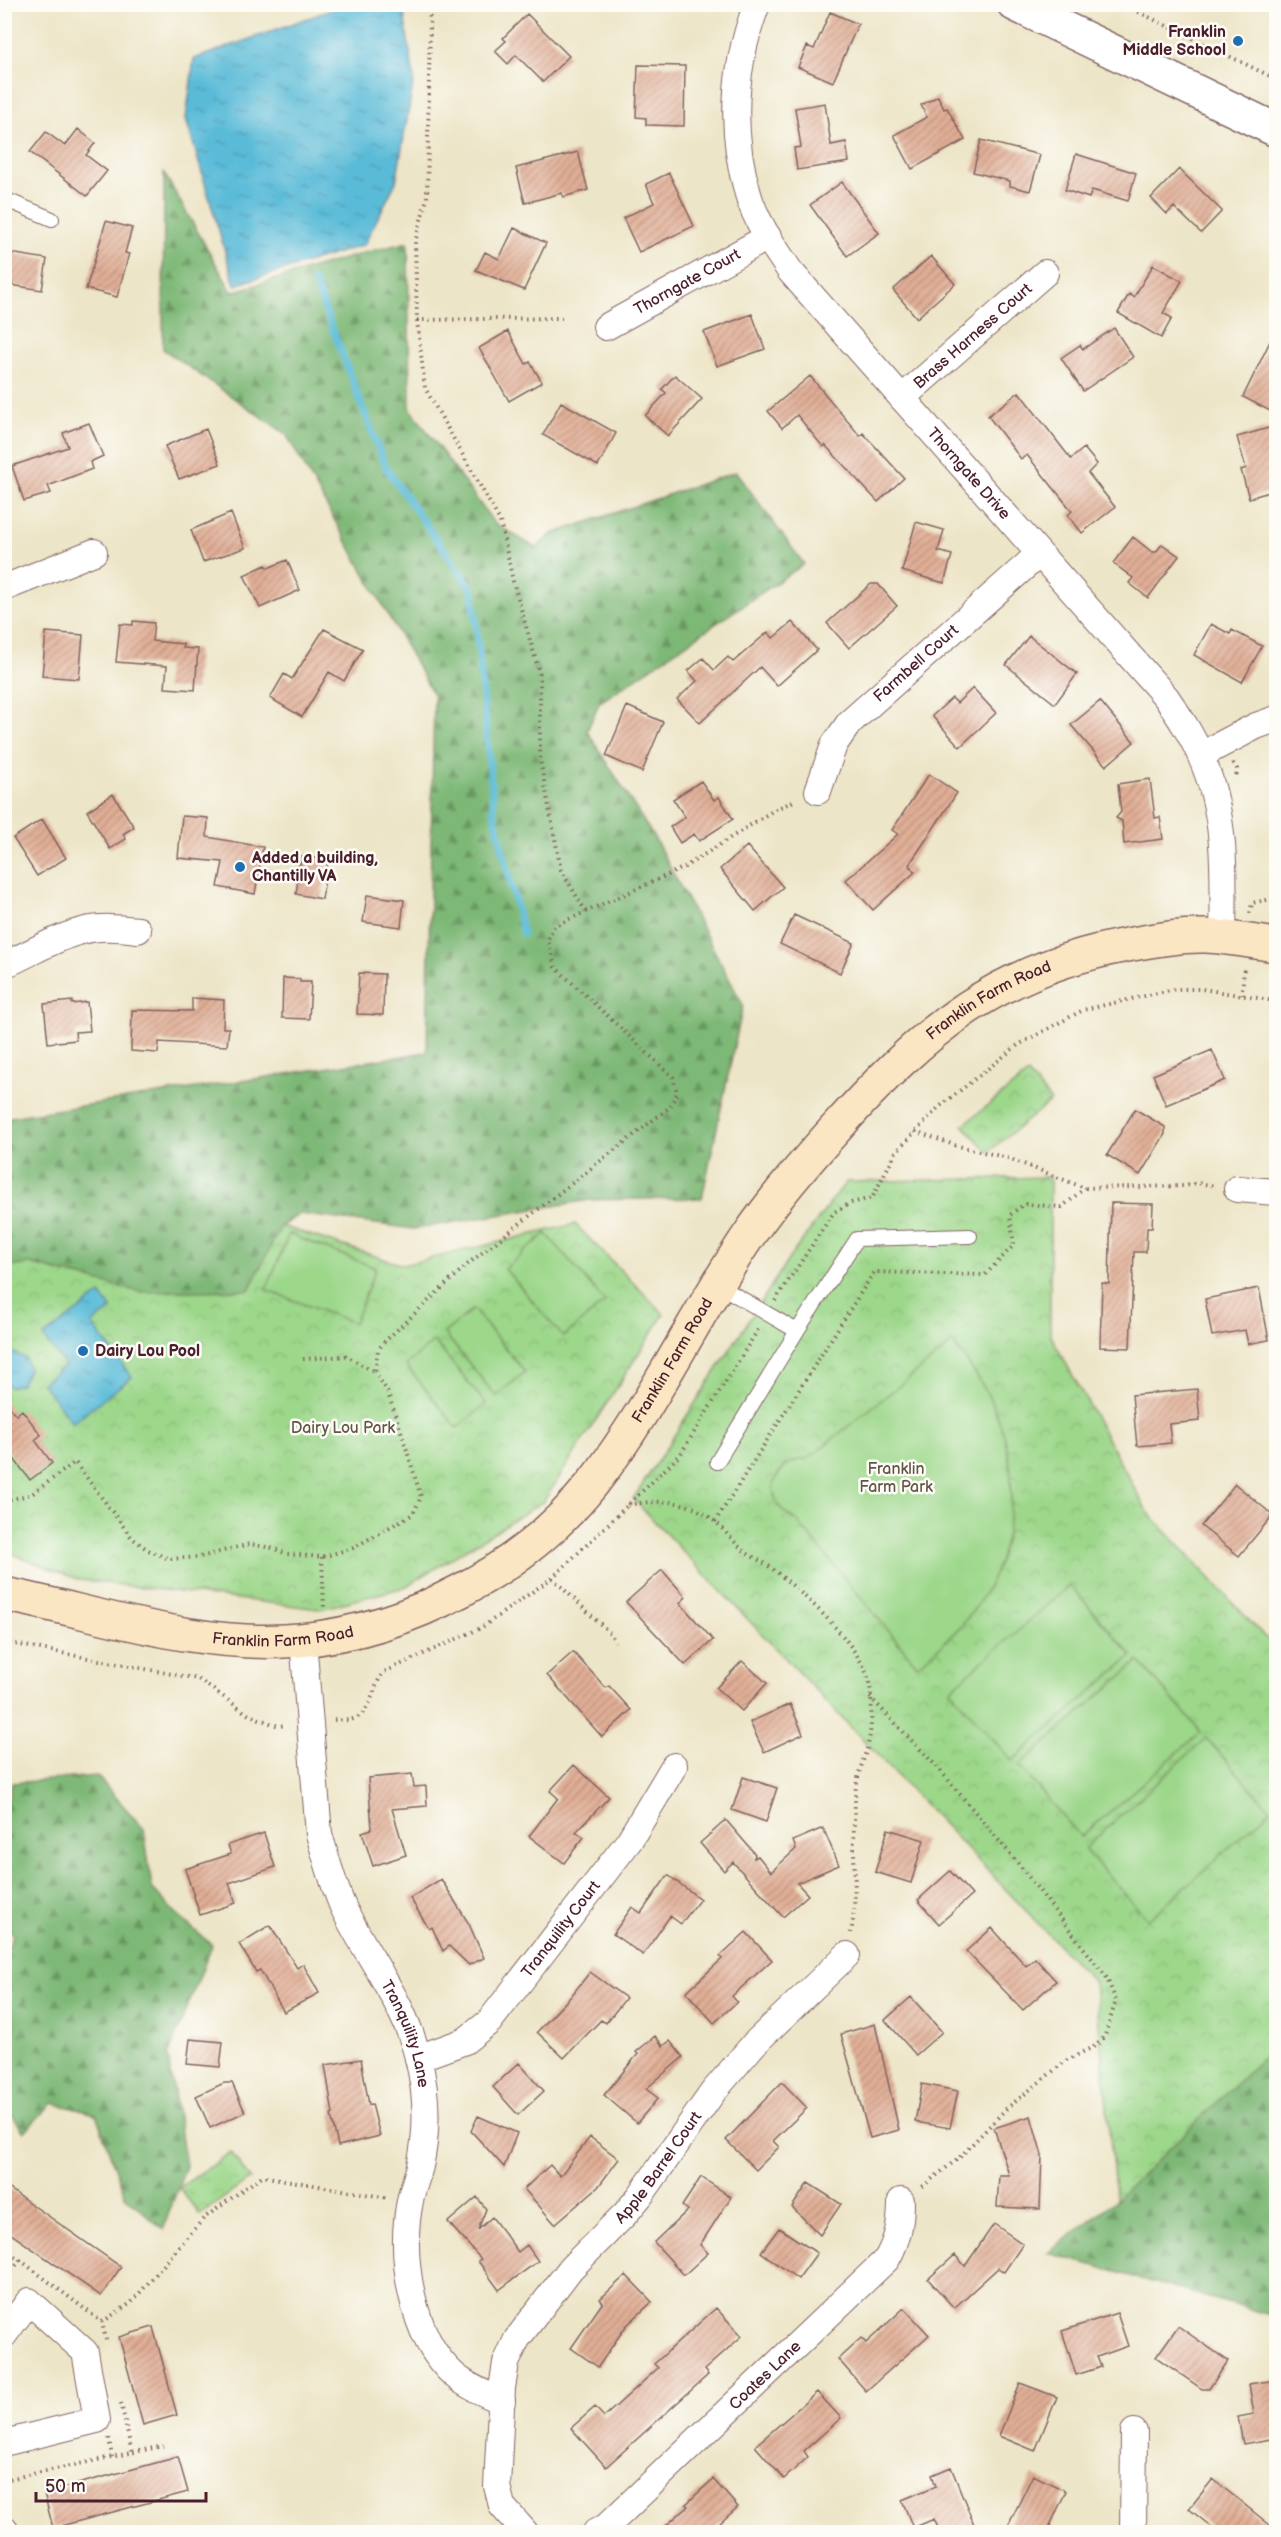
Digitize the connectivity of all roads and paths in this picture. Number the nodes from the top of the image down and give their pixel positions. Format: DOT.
graph roads {
  1 [pos="428,4"];
  2 [pos="757,4"];
  3 [pos="1014,4"];
  4 [pos="1122,4"];
  5 [pos="1276,79"];
  6 [pos="1276,130"];
  7 [pos="4,198"];
  8 [pos="52,219"];
  9 [pos="768,237"];
  10 [pos="1045,273"];
  11 [pos="562,318"];
  12 [pos="417,320"];
  13 [pos="606,327"];
  14 [pos="902,398"];
  15 [pos="94,552"];
  16 [pos="1039,554"];
  17 [pos="4,588"];
  18 [pos="1276,719"];
  19 [pos="1201,754"];
  20 [pos="818,791"];
  21 [pos="1276,898"];
  22 [pos="586,912"];
  23 [pos="1250,913"];
  24 [pos="138,930"];
  25 [pos="1276,945"];
  26 [pos="1234,948"];
  27 [pos="4,965"];
  28 [pos="1242,995"];
  29 [pos="915,1131"];
  30 [pos="1085,1188"];
  31 [pos="1237,1189"];
  32 [pos="1276,1192"];
  33 [pos="970,1236"];
  34 [pos="718,1285"];
  35 [pos="796,1331"];
  36 [pos="303,1359"];
  37 [pos="375,1372"];
  38 [pos="717,1462"];
  39 [pos="4,1502"];
  40 [pos="628,1506"];
  41 [pos="715,1521"];
  42 [pos="322,1557"];
  43 [pos="552,1578"];
  44 [pos="4,1594"];
  45 [pos="324,1612"];
  46 [pos="303,1640"];
  47 [pos="615,1641"];
  48 [pos="870,1697"];
  49 [pos="674,1766"];
  50 [pos="847,1955"];
  51 [pos="418,2058"];
  52 [pos="901,2200"];
  53 [pos="410,2201"];
  54 [pos="4,2251"];
  55 [pos="20,2260"];
  56 [pos="4,2281"];
  57 [pos="4,2335"];
  58 [pos="502,2401"];
  59 [pos="1134,2432"];
  60 [pos="4,2443"];
  61 [pos="163,2446"];
  62 [pos="4,2480"];
  63 [pos="4,2528"];
  64 [pos="7,2532"];
  65 [pos="525,2532"];
  66 [pos="596,2532"];
  67 [pos="1133,2532"];
  1 -- 12 [label="path"];
  2 -- 9 [label="street, Thorngate Drive"];
  3 -- 6 [label="street"];
  4 -- 5 [label="path"];
  7 -- 8 [label="lane"];
  9 -- 13 [label="street, Thorngate Court"];
  9 -- 14 [label="street, Thorngate Drive"];
  10 -- 14 [label="street, Brass Harness Court"];
  11 -- 12 [label="path"];
  12 -- 22 [label="path"];
  14 -- 16 [label="street, Thorngate Drive"];
  15 -- 17 [label="street"];
  16 -- 19 [label="street, Thorngate Drive"];
  16 -- 20 [label="street, Farmbell Court"];
  18 -- 19 [label="street"];
  19 -- 26 [label="street, Thorngate Drive"];
  20 -- 22 [label="path"];
  21 -- 23 [label="path"];
  22 -- 37 [label="path"];
  24 -- 27 [label="street"];
  25 -- 26 [label="main road, Franklin Farm Road"];
  26 -- 28 [label="path"];
  26 -- 34 [label="main road, Franklin Farm Road"];
  29 -- 30 [label="path"];
  30 -- 31 [label="path"];
  30 -- 41 [label="path"];
  31 -- 32 [label="street"];
  33 -- 35 [label="lane"];
  34 -- 35 [label="lane"];
  34 -- 46 [label="main road, Franklin Farm Road"];
  35 -- 38 [label="lane"];
  36 -- 37 [label="path"];
  37 -- 42 [label="path"];
  39 -- 42 [label="path"];
  40 -- 41 [label="path"];
  41 -- 48 [label="path"];
  42 -- 45 [label="path"];
  43 -- 47 [label="path"];
  44 -- 46 [label="main road, Franklin Farm Road"];
  46 -- 51 [label="street, Tranquility Lane"];
  48 -- 50 [label="path"];
  48 -- 52 [label="path"];
  49 -- 51 [label="street, Tranquility Court"];
  50 -- 58 [label="street, Apple Barrel Court"];
  51 -- 53 [label="street, Tranquility Lane"];
  52 -- 66 [label="street, Coates Lane"];
  53 -- 55 [label="path"];
  53 -- 58 [label="street, Tranquility Lane"];
  54 -- 55 [label="path"];
  55 -- 56 [label="path"];
  57 -- 60 [label="street"];
  58 -- 65 [label="street"];
  59 -- 67 [label="street"];
  61 -- 62 [label="path"];
  63 -- 64 [label="street"];
}
